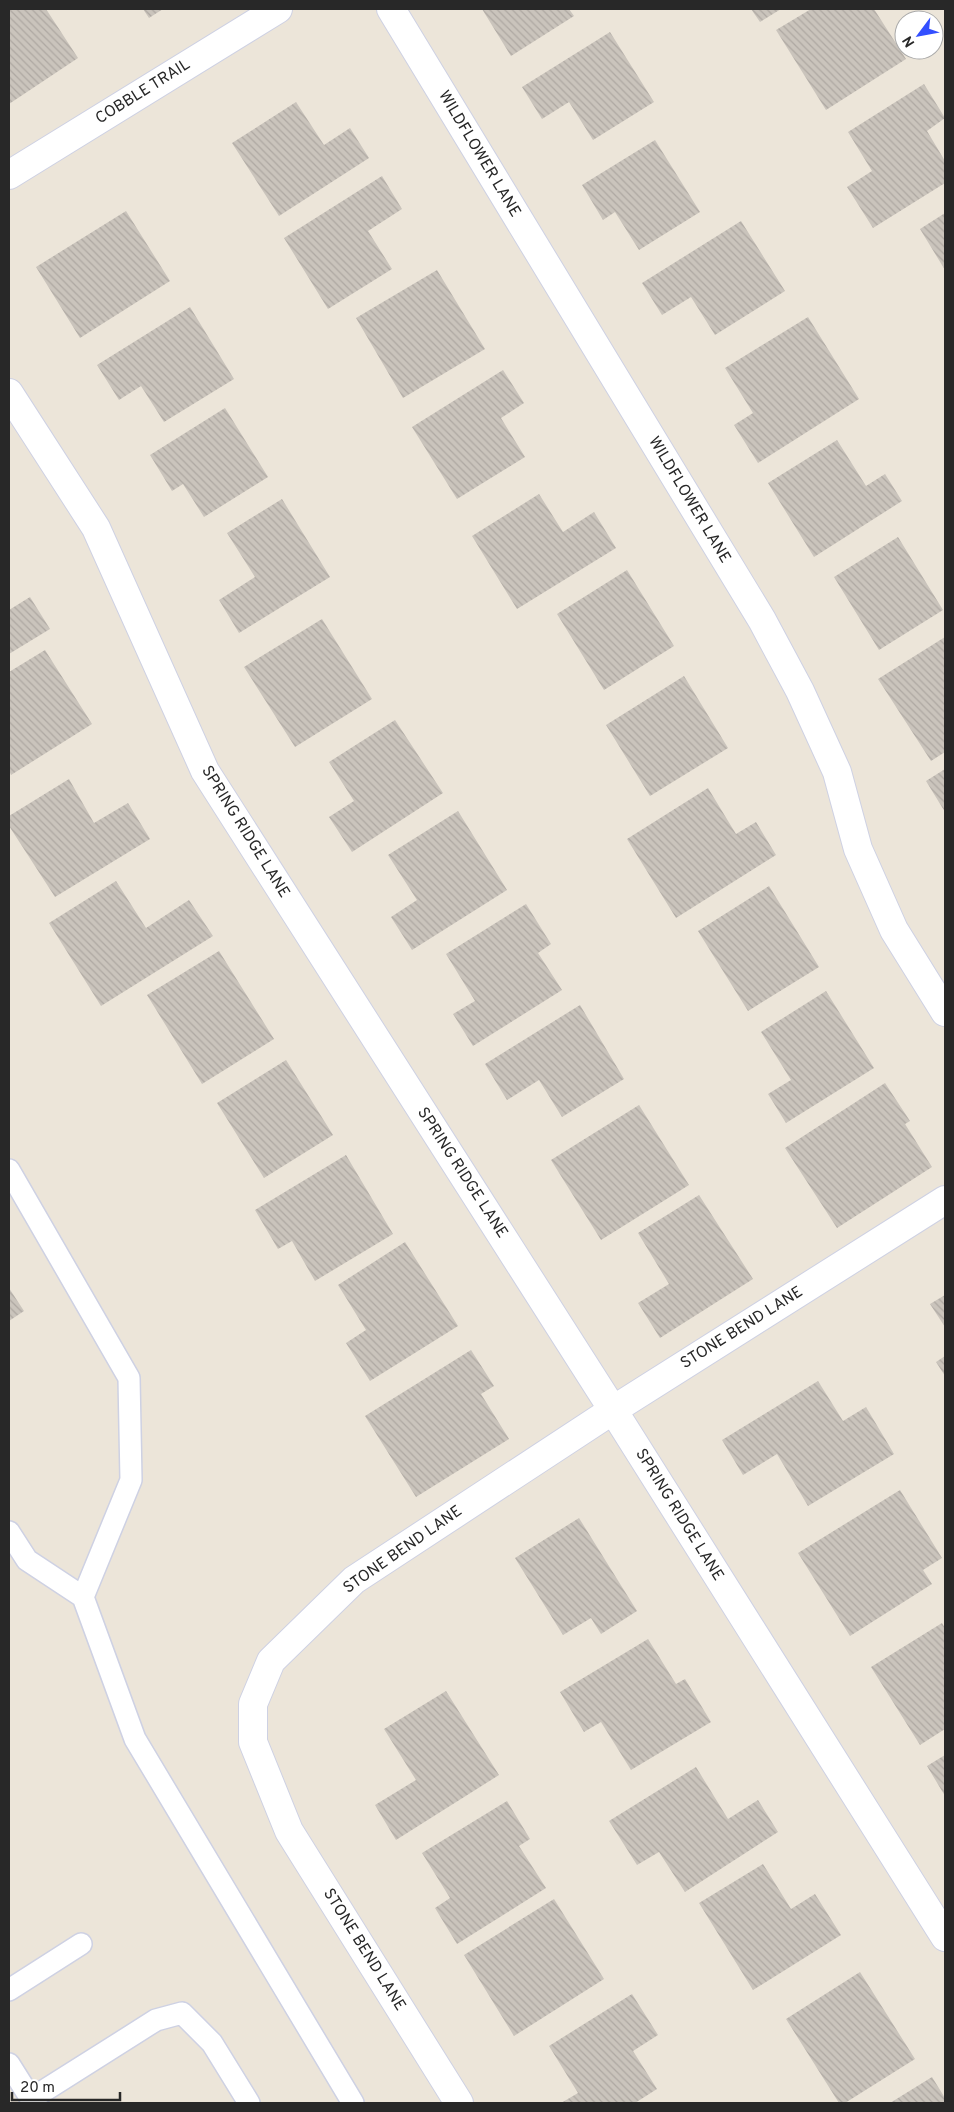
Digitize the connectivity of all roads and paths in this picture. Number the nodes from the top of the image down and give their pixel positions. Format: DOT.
graph roads {
  1 [pos="278,9"];
  2 [pos="391,9"];
  3 [pos="9,174"];
  4 [pos="9,394"];
  5 [pos="945,1012"];
  6 [pos="9,1170"];
  7 [pos="945,1200"];
  8 [pos="613,1410"];
  9 [pos="9,1532"];
  10 [pos="83,1597"];
  11 [pos="945,1937"];
  12 [pos="81,1944"];
  13 [pos="9,1990"];
  14 [pos="9,2064"];
  15 [pos="32,2101"];
  16 [pos="249,2103"];
  17 [pos="353,2103"];
  18 [pos="459,2103"];
  1 -- 3 [label="street, COBBLE TRAIL"];
  2 -- 5 [label="street, WILDFLOWER LANE"];
  4 -- 8 [label="street, SPRING RIDGE LANE"];
  6 -- 10 [label="lane"];
  7 -- 8 [label="street, STONE BEND LANE"];
  8 -- 11 [label="street, SPRING RIDGE LANE"];
  8 -- 18 [label="street, STONE BEND LANE"];
  9 -- 10 [label="lane"];
  10 -- 17 [label="lane"];
  12 -- 13 [label="lane"];
  14 -- 15 [label="lane"];
  15 -- 16 [label="lane"];
}
